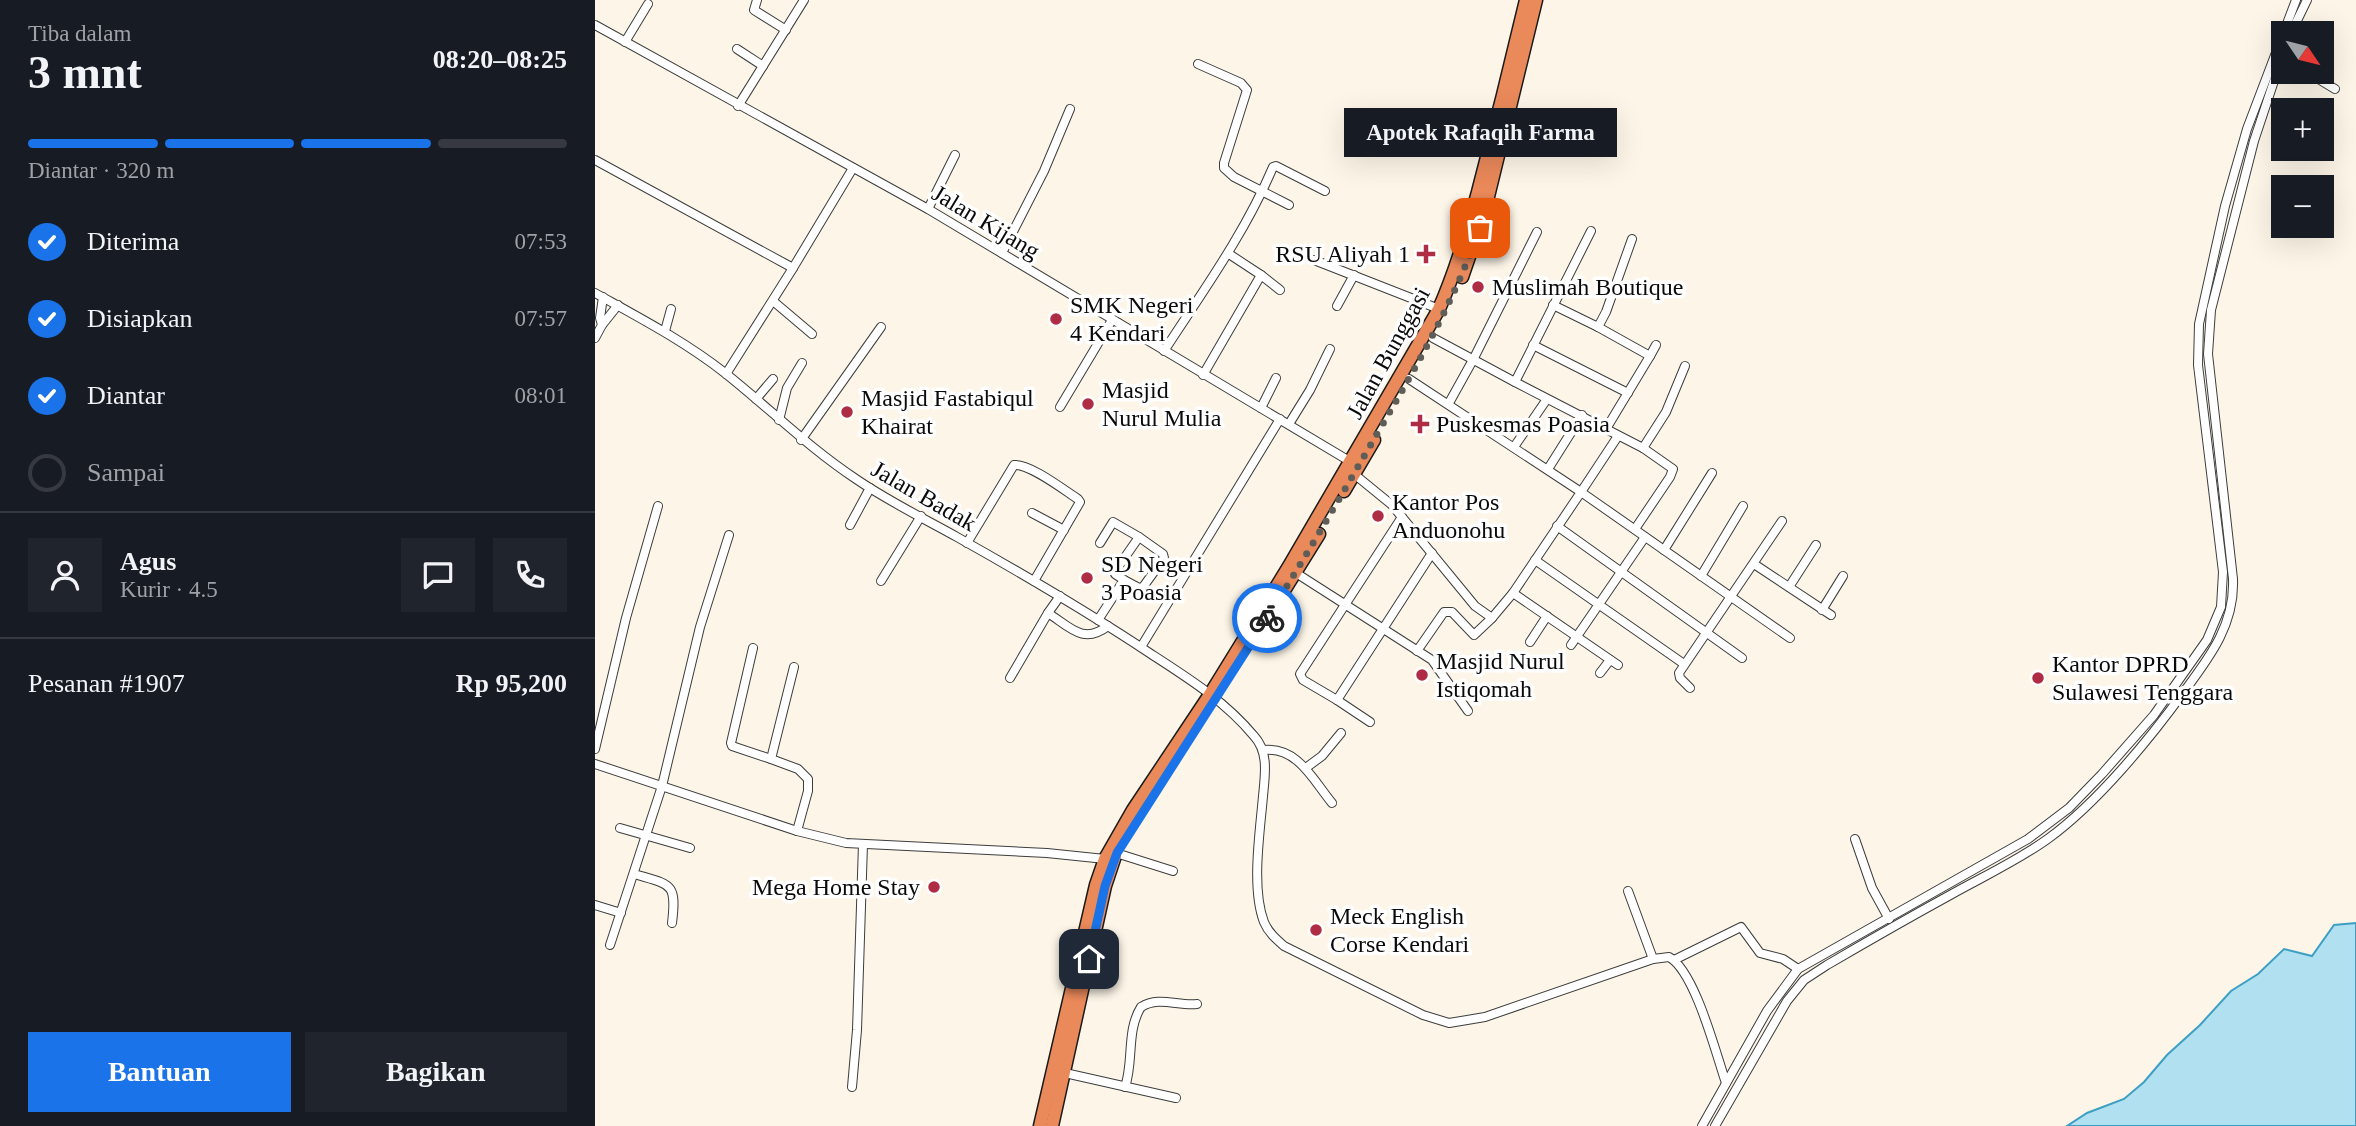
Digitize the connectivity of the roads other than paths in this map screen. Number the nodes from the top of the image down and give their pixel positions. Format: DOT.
graph roads {
  1 [pos="757,0"];
  2 [pos="804,0"];
  3 [pos="1525,0"];
  4 [pos="1536,0"];
  5 [pos="2296,0"];
  6 [pos="2307,0"];
  7 [pos="648,4"];
  8 [pos="2292,21"];
  9 [pos="2295,21"];
  10 [pos="595,25"];
  11 [pos="786,30"];
  12 [pos="625,43"];
  13 [pos="737,49"];
  14 [pos="1198,64"];
  15 [pos="763,66"];
  16 [pos="2271,72"];
  17 [pos="2273,84"];
  18 [pos="2327,84"];
  19 [pos="2335,89"];
  20 [pos="738,106"];
  21 [pos="1070,109"];
  22 [pos="1503,120"];
  23 [pos="955,155"];
  24 [pos="595,160"];
  25 [pos="853,168"];
  26 [pos="1325,191"];
  27 [pos="1263,192"];
  28 [pos="1289,205"];
  29 [pos="928,209"];
  30 [pos="1479,211"];
  31 [pos="1591,230"];
  32 [pos="1537,232"];
  33 [pos="1632,239"];
  34 [pos="1002,253"];
  35 [pos="1229,254"];
  36 [pos="1314,260"];
  37 [pos="793,268"];
  38 [pos="1261,275"];
  39 [pos="1354,275"];
  40 [pos="1280,290"];
  41 [pos="599,295"];
  42 [pos="773,301"];
  43 [pos="618,305"];
  44 [pos="1553,305"];
  45 [pos="1337,306"];
  46 [pos="671,309"];
  47 [pos="1439,309"];
  48 [pos="1112,320"];
  49 [pos="602,325"];
  50 [pos="881,327"];
  51 [pos="1598,327"];
  52 [pos="665,331"];
  53 [pos="811,334"];
  54 [pos="595,338"];
  55 [pos="1433,338"];
  56 [pos="1533,345"];
  57 [pos="1656,345"];
  58 [pos="1330,349"];
  59 [pos="1164,351"];
  60 [pos="1650,356"];
  61 [pos="1474,358"];
  62 [pos="802,363"];
  63 [pos="1685,366"];
  64 [pos="726,374"];
  65 [pos="1203,375"];
  66 [pos="1276,378"];
  67 [pos="772,379"];
  68 [pos="1409,379"];
  69 [pos="1515,382"];
  70 [pos="1628,393"];
  71 [pos="756,399"];
  72 [pos="1548,399"];
  73 [pos="1392,400"];
  74 [pos="1449,403"];
  75 [pos="1060,407"];
  76 [pos="1261,408"];
  77 [pos="1582,415"];
  78 [pos="1280,419"];
  79 [pos="779,420"];
  80 [pos="1289,424"];
  81 [pos="1606,429"];
  82 [pos="1618,436"];
  83 [pos="801,440"];
  84 [pos="1514,446"];
  85 [pos="1643,448"];
  86 [pos="1353,468"];
  87 [pos="1548,469"];
  88 [pos="1712,473"];
  89 [pos="870,488"];
  90 [pos="1581,492"];
  91 [pos="658,506"];
  92 [pos="1743,506"];
  93 [pos="1032,513"];
  94 [pos="921,516"];
  95 [pos="1402,517"];
  96 [pos="1782,521"];
  97 [pos="850,525"];
  98 [pos="1557,526"];
  99 [pos="1635,529"];
  100 [pos="1064,530"];
  101 [pos="729,535"];
  102 [pos="1139,537"];
  103 [pos="1645,537"];
  104 [pos="967,543"];
  105 [pos="1100,543"];
  106 [pos="1816,545"];
  107 [pos="1664,550"];
  108 [pos="1432,553"];
  109 [pos="1535,560"];
  110 [pos="1754,564"];
  111 [pos="1621,571"];
  112 [pos="1296,573"];
  113 [pos="1701,576"];
  114 [pos="1843,576"];
  115 [pos="1124,580"];
  116 [pos="881,581"];
  117 [pos="1034,581"];
  118 [pos="1789,587"];
  119 [pos="1513,593"];
  120 [pos="1060,596"];
  121 [pos="1732,598"];
  122 [pos="1344,603"];
  123 [pos="1600,603"];
  124 [pos="1822,610"];
  125 [pos="1048,613"];
  126 [pos="1831,615"];
  127 [pos="1547,616"];
  128 [pos="1492,618"];
  129 [pos="1098,620"];
  130 [pos="1108,626"];
  131 [pos="1383,627"];
  132 [pos="1707,633"];
  133 [pos="1576,637"];
  134 [pos="1790,638"];
  135 [pos="1530,642"];
  136 [pos="1571,645"];
  137 [pos="1141,647"];
  138 [pos="753,648"];
  139 [pos="1417,650"];
  140 [pos="1742,658"];
  141 [pos="1684,664"];
  142 [pos="794,667"];
  143 [pos="1600,673"];
  144 [pos="1010,678"];
  145 [pos="1691,688"];
  146 [pos="1213,696"];
  147 [pos="1337,700"];
  148 [pos="1468,711"];
  149 [pos="1370,722"];
  150 [pos="1341,733"];
  151 [pos="595,749"];
  152 [pos="1263,750"];
  153 [pos="771,760"];
  154 [pos="595,764"];
  155 [pos="1307,767"];
  156 [pos="662,786"];
  157 [pos="1332,803"];
  158 [pos="620,828"];
  159 [pos="797,831"];
  160 [pos="646,837"];
  161 [pos="1855,839"];
  162 [pos="863,844"];
  163 [pos="690,848"];
  164 [pos="1111,856"];
  165 [pos="1173,871"];
  166 [pos="634,874"];
  167 [pos="1101,885"];
  168 [pos="1628,891"];
  169 [pos="595,905"];
  170 [pos="621,914"];
  171 [pos="1889,919"];
  172 [pos="672,923"];
  173 [pos="610,945"];
  174 [pos="1653,959"];
  175 [pos="1112,960"];
  176 [pos="1674,960"];
  177 [pos="1798,969"];
  178 [pos="1086,974"];
  179 [pos="1197,1004"];
  180 [pos="1065,1073"];
  181 [pos="1726,1083"];
  182 [pos="852,1087"];
  183 [pos="1125,1087"];
  184 [pos="1176,1098"];
  185 [pos="1040,1126"];
  186 [pos="1052,1126"];
  187 [pos="1702,1126"];
  188 [pos="1715,1126"];
  1 -- 11 [label="street"];
  2 -- 11 [label="street"];
  3 -- 22 [label="highway, Jalan Bunggasi"];
  4 -- 22 [label="highway, Jalan Bunggasi"];
  5 -- 8 [label="street"];
  6 -- 9 [label="street"];
  7 -- 12 [label="street"];
  10 -- 12 [label="street, Jalan Kijang"];
  11 -- 15 [label="street"];
  12 -- 20 [label="street, Jalan Kijang"];
  13 -- 15 [label="street"];
  14 -- 27 [label="street"];
  15 -- 20 [label="street"];
  16 -- 171 [label="street"];
  17 -- 188 [label="street"];
  18 -- 19 [label="street"];
  20 -- 25 [label="street, Jalan Kijang"];
  21 -- 34 [label="street"];
  22 -- 30 [label="highway, Jalan Bunggasi"];
  23 -- 29 [label="street"];
  24 -- 37 [label="street"];
  25 -- 29 [label="street, Jalan Kijang"];
  25 -- 37 [label="street"];
  26 -- 27 [label="street"];
  27 -- 28 [label="street"];
  27 -- 35 [label="street"];
  29 -- 34 [label="street, Jalan Kijang"];
  30 -- 47 [label="highway, Jalan Bunggasi"];
  30 -- 55 [label="highway, Jalan Bunggasi"];
  31 -- 44 [label="street"];
  32 -- 61 [label="street"];
  33 -- 51 [label="street"];
  34 -- 48 [label="street, Jalan Kijang"];
  35 -- 38 [label="street"];
  35 -- 59 [label="street"];
  36 -- 39 [label="street"];
  37 -- 42 [label="street"];
  38 -- 40 [label="street"];
  38 -- 65 [label="street"];
  39 -- 45 [label="street"];
  39 -- 47 [label="street"];
  41 -- 43 [label="street, Jalan Badak"];
  41 -- 49 [label="street"];
  42 -- 53 [label="street"];
  42 -- 64 [label="street"];
  43 -- 49 [label="street"];
  43 -- 52 [label="street, Jalan Badak"];
  44 -- 51 [label="street"];
  44 -- 56 [label="street"];
  46 -- 52 [label="street"];
  47 -- 73 [label="highway, Jalan Bunggasi"];
  48 -- 59 [label="street, Jalan Kijang"];
  48 -- 75 [label="street"];
  49 -- 54 [label="street"];
  50 -- 83 [label="street"];
  51 -- 60 [label="street"];
  52 -- 64 [label="street, Jalan Badak"];
  55 -- 61 [label="street"];
  55 -- 68 [label="highway, Jalan Bunggasi"];
  56 -- 69 [label="street"];
  56 -- 70 [label="street"];
  57 -- 60 [label="street"];
  58 -- 80 [label="street"];
  59 -- 65 [label="street, Jalan Kijang"];
  60 -- 70 [label="street"];
  61 -- 69 [label="street"];
  61 -- 74 [label="street"];
  62 -- 79 [label="street"];
  63 -- 85 [label="street"];
  64 -- 71 [label="street, Jalan Badak"];
  65 -- 76 [label="street, Jalan Kijang"];
  66 -- 76 [label="street"];
  67 -- 71 [label="street"];
  68 -- 73 [label="highway, Jalan Bunggasi"];
  68 -- 74 [label="street"];
  69 -- 72 [label="street"];
  70 -- 81 [label="street"];
  71 -- 79 [label="street, Jalan Badak"];
  72 -- 77 [label="street"];
  72 -- 84 [label="street"];
  73 -- 86 [label="highway, Jalan Bunggasi"];
  74 -- 84 [label="street"];
  76 -- 78 [label="street, Jalan Kijang"];
  77 -- 81 [label="street"];
  77 -- 87 [label="street"];
  78 -- 80 [label="street, Jalan Kijang"];
  78 -- 137 [label="street"];
  79 -- 83 [label="street, Jalan Badak"];
  80 -- 86 [label="street, Jalan Kijang"];
  81 -- 82 [label="street"];
  82 -- 85 [label="street"];
  82 -- 90 [label="street"];
  83 -- 89 [label="street, Jalan Badak"];
  84 -- 87 [label="street"];
  85 -- 99 [label="street"];
  86 -- 95 [label="street, Jalan Kijang"];
  86 -- 112 [label="highway, Jalan Bunggasi"];
  86 -- 146 [label="highway, Jalan Bunggasi"];
  87 -- 90 [label="street"];
  88 -- 107 [label="street"];
  89 -- 94 [label="street, Jalan Badak"];
  89 -- 97 [label="street"];
  90 -- 98 [label="street"];
  90 -- 99 [label="street"];
  91 -- 151 [label="street"];
  92 -- 113 [label="street"];
  93 -- 100 [label="street"];
  94 -- 104 [label="street, Jalan Badak"];
  94 -- 116 [label="street"];
  95 -- 108 [label="street, Jalan Kijang"];
  95 -- 122 [label="street"];
  96 -- 110 [label="street"];
  98 -- 109 [label="street"];
  98 -- 111 [label="street"];
  99 -- 103 [label="street"];
  100 -- 104 [label="street"];
  100 -- 117 [label="street"];
  101 -- 156 [label="street"];
  102 -- 105 [label="street"];
  102 -- 115 [label="street"];
  102 -- 115 [label="street"];
  103 -- 107 [label="street"];
  103 -- 111 [label="street"];
  104 -- 117 [label="street, Jalan Badak"];
  106 -- 118 [label="street"];
  107 -- 113 [label="street"];
  108 -- 128 [label="street, Jalan Kijang"];
  108 -- 131 [label="street"];
  109 -- 119 [label="street"];
  109 -- 123 [label="street"];
  110 -- 118 [label="street"];
  110 -- 121 [label="street"];
  111 -- 123 [label="street"];
  111 -- 132 [label="street"];
  112 -- 122 [label="street"];
  112 -- 146 [label="highway, Jalan Bunggasi"];
  113 -- 121 [label="street"];
  114 -- 124 [label="street"];
  115 -- 129 [label="street"];
  117 -- 120 [label="street, Jalan Badak"];
  118 -- 124 [label="street"];
  119 -- 127 [label="street"];
  119 -- 128 [label="street"];
  120 -- 125 [label="street"];
  120 -- 129 [label="street, Jalan Badak"];
  121 -- 132 [label="street"];
  121 -- 134 [label="street"];
  122 -- 131 [label="street"];
  122 -- 147 [label="street"];
  123 -- 133 [label="street"];
  123 -- 141 [label="street"];
  124 -- 126 [label="street"];
  125 -- 130 [label="street"];
  125 -- 144 [label="street"];
  127 -- 133 [label="street"];
  127 -- 135 [label="street"];
  128 -- 139 [label="street"];
  129 -- 130 [label="street, Jalan Badak"];
  130 -- 137 [label="street, Jalan Badak"];
  131 -- 139 [label="street"];
  131 -- 147 [label="street"];
  132 -- 140 [label="street"];
  132 -- 141 [label="street"];
  133 -- 136 [label="street"];
  133 -- 143 [label="street"];
  137 -- 146 [label="street, Jalan Badak"];
  138 -- 153 [label="street"];
  139 -- 148 [label="street"];
  141 -- 145 [label="street"];
  142 -- 153 [label="street"];
  146 -- 152 [label="street, Jalan Badak"];
  146 -- 164 [label="highway"];
  147 -- 149 [label="street"];
  150 -- 155 [label="street"];
  152 -- 155 [label="street"];
  152 -- 174 [label="street"];
  153 -- 159 [label="street"];
  154 -- 156 [label="street"];
  155 -- 157 [label="street"];
  156 -- 159 [label="street"];
  156 -- 160 [label="street"];
  158 -- 160 [label="street"];
  159 -- 162 [label="street"];
  160 -- 163 [label="street"];
  160 -- 166 [label="street"];
  161 -- 171 [label="street"];
  162 -- 164 [label="street"];
  162 -- 182 [label="street"];
  164 -- 165 [label="street"];
  164 -- 167 [label="highway"];
  166 -- 170 [label="street"];
  166 -- 172 [label="street"];
  167 -- 178 [label="highway"];
  167 -- 185 [label="highway"];
  168 -- 174 [label="street"];
  169 -- 170 [label="street"];
  170 -- 173 [label="street"];
  171 -- 177 [label="street"];
  174 -- 176 [label="street"];
  175 -- 178 [label="street"];
  176 -- 177 [label="street"];
  176 -- 181 [label="street"];
  177 -- 181 [label="street"];
  178 -- 180 [label="highway"];
  179 -- 183 [label="street"];
  180 -- 183 [label="street"];
  180 -- 186 [label="highway"];
  181 -- 187 [label="street"];
  183 -- 184 [label="street"];
}
